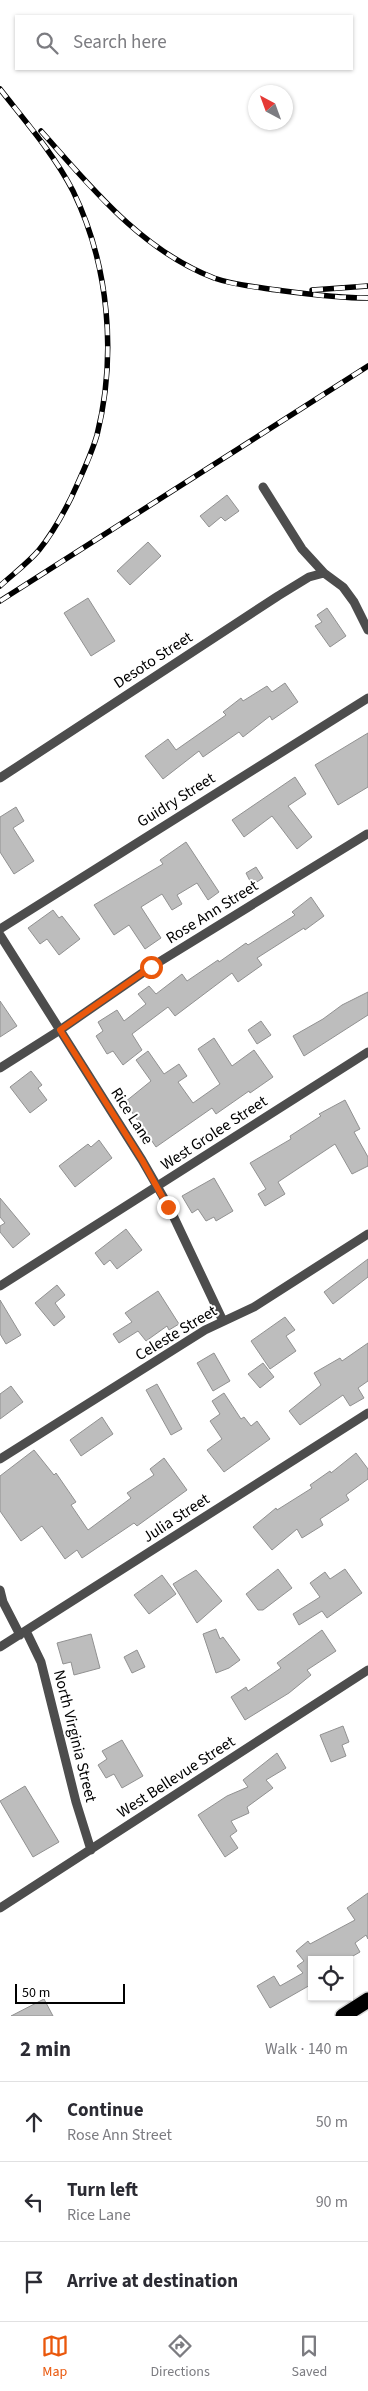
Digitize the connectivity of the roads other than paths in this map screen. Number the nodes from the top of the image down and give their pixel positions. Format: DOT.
graph roads {
  1 [pos="263,487"];
  2 [pos="324,573"];
  3 [pos="368,630"];
  4 [pos="368,698"];
  5 [pos="0,778"];
  6 [pos="367,834"];
  7 [pos="0,929"];
  8 [pos="0,935"];
  9 [pos="60,1030"];
  10 [pos="368,1052"];
  11 [pos="0,1068"];
  12 [pos="157,1187"];
  13 [pos="368,1234"];
  14 [pos="0,1286"];
  15 [pos="223,1321"];
  16 [pos="368,1414"];
  17 [pos="0,1459"];
  18 [pos="0,1590"];
  19 [pos="23,1633"];
  20 [pos="0,1647"];
  21 [pos="368,1670"];
  22 [pos="91,1850"];
  23 [pos="0,1908"];
  24 [pos="368,2000"];
  25 [pos="343,2016"];
  1 -- 2 [label="street"];
  2 -- 3 [label="street"];
  2 -- 5 [label="street, Desoto Street"];
  4 -- 7 [label="street, Guidry Street"];
  6 -- 9 [label="street, Rose Ann Street"];
  8 -- 9 [label="street, Rice Lane"];
  9 -- 11 [label="street, Rose Ann Street"];
  9 -- 12 [label="street, Rice Lane"];
  10 -- 12 [label="street, West Grolee Street"];
  12 -- 14 [label="street, West Grolee Street"];
  12 -- 15 [label="street, Rice Lane"];
  13 -- 15 [label="street, Celeste Street"];
  15 -- 17 [label="street, Celeste Street"];
  16 -- 19 [label="street, Julia Street"];
  18 -- 19 [label="street"];
  19 -- 20 [label="street, Julia Street"];
  19 -- 22 [label="street, North Virginia Street"];
  21 -- 22 [label="street, West Bellevue Street"];
  22 -- 23 [label="street, West Bellevue Street"];
  24 -- 25 [label="highway"];
}
